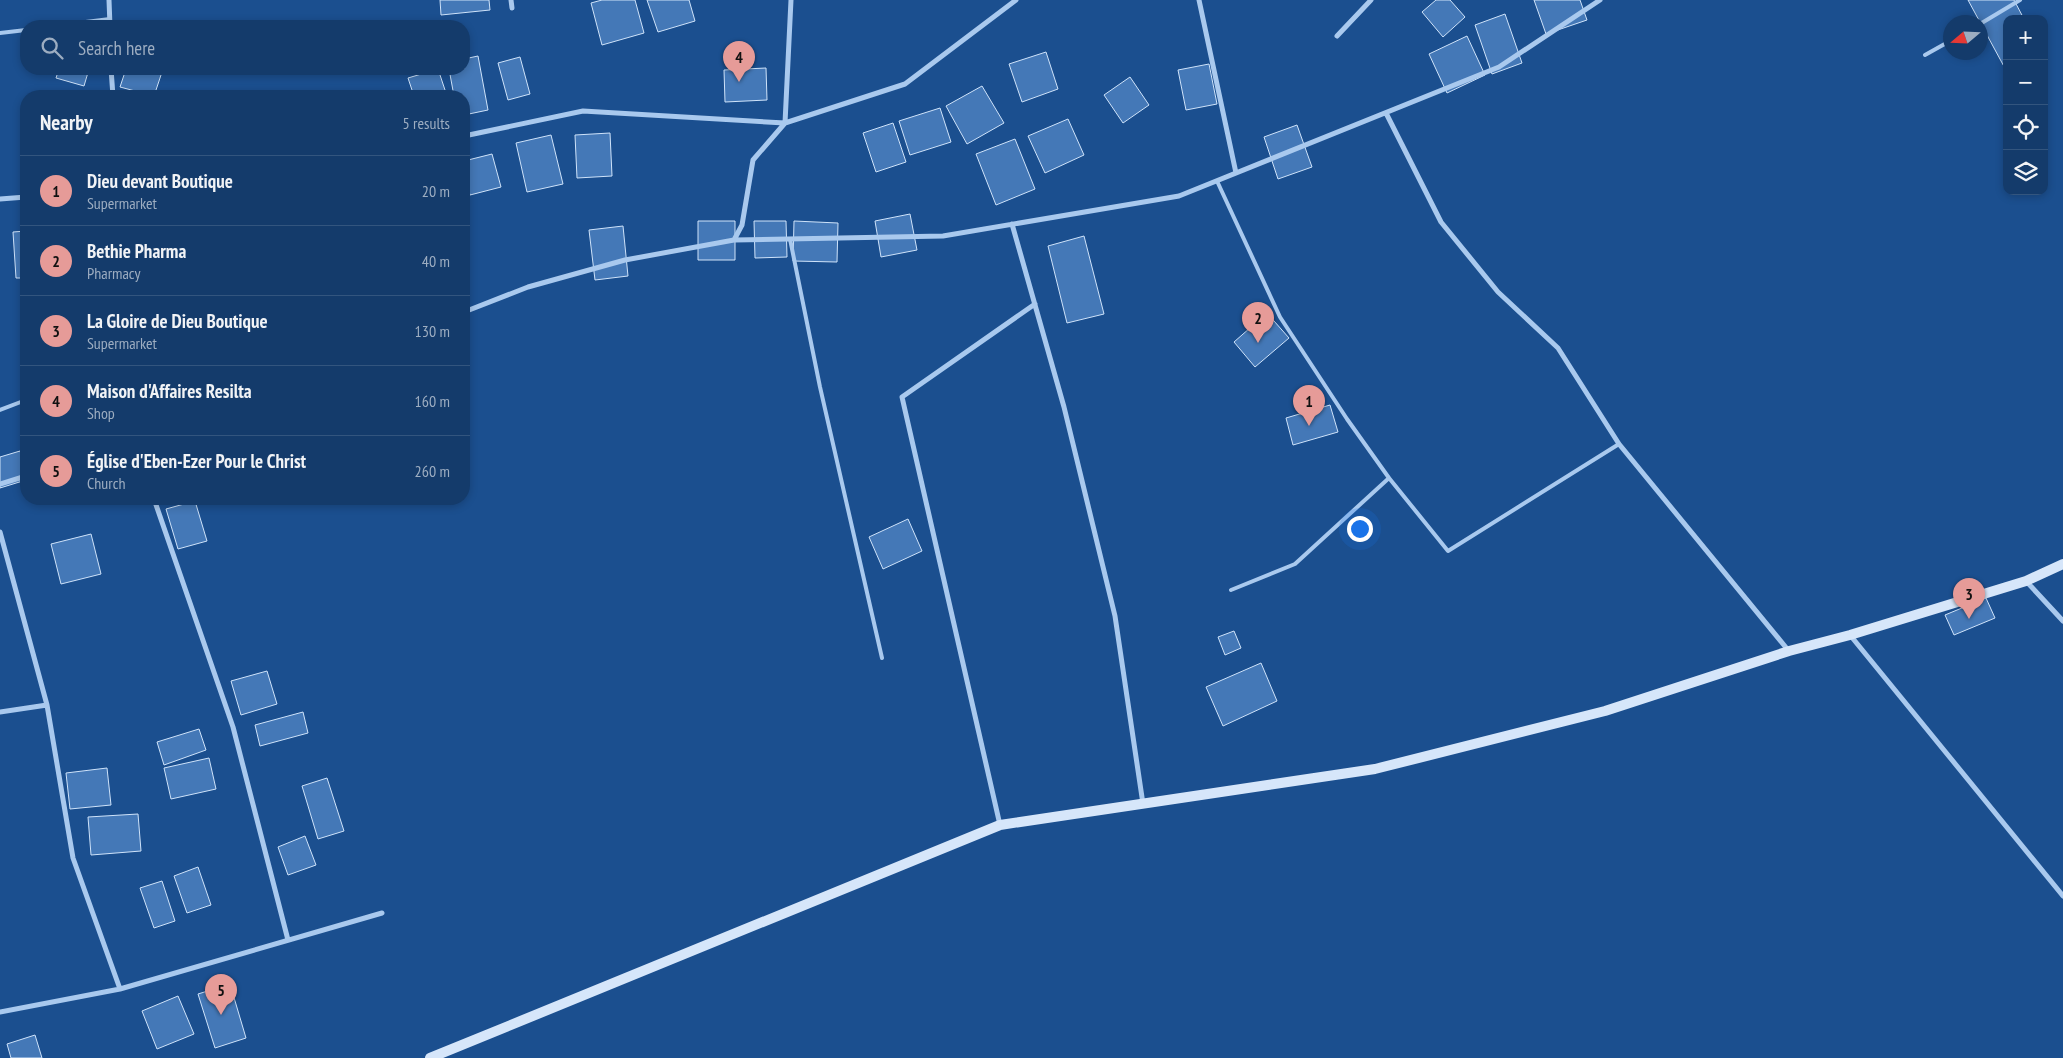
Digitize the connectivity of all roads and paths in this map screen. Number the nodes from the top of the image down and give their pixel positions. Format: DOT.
graph roads {
  1 [pos="109,0"];
  2 [pos="511,0"];
  3 [pos="791,0"];
  4 [pos="1016,0"];
  5 [pos="1199,0"];
  6 [pos="1371,0"];
  7 [pos="1600,0"];
  8 [pos="2020,0"];
  9 [pos="512,8"];
  10 [pos="110,19"];
  11 [pos="1988,19"];
  12 [pos="102,20"];
  13 [pos="20,31"];
  14 [pos="0,33"];
  15 [pos="1337,36"];
  16 [pos="1943,45"];
  17 [pos="1925,55"];
  18 [pos="111,75"];
  19 [pos="112,90"];
  20 [pos="1386,113"];
  21 [pos="785,123"];
  22 [pos="470,135"];
  23 [pos="1236,173"];
  24 [pos="1217,181"];
  25 [pos="20,197"];
  26 [pos="0,199"];
  27 [pos="1012,224"];
  28 [pos="790,239"];
  29 [pos="734,240"];
  30 [pos="1035,304"];
  31 [pos="470,310"];
  32 [pos="20,402"];
  33 [pos="0,410"];
  34 [pos="1620,444"];
  35 [pos="20,478"];
  36 [pos="1389,478"];
  37 [pos="0,484"];
  38 [pos="156,505"];
  39 [pos="0,532"];
  40 [pos="2063,564"];
  41 [pos="2026,581"];
  42 [pos="1231,590"];
  43 [pos="2063,621"];
  44 [pos="1850,635"];
  45 [pos="1789,651"];
  46 [pos="882,658"];
  47 [pos="47,705"];
  48 [pos="0,712"];
  49 [pos="1144,805"];
  50 [pos="1000,825"];
  51 [pos="2063,896"];
  52 [pos="382,912"];
  53 [pos="288,940"];
  54 [pos="120,989"];
  55 [pos="0,1012"];
  56 [pos="430,1058"];
  1 -- 10 [label="street"];
  2 -- 9 [label="street"];
  3 -- 21 [label="street"];
  4 -- 21 [label="street"];
  5 -- 23 [label="street"];
  6 -- 15 [label="street"];
  7 -- 20 [label="street"];
  8 -- 11 [label="lane"];
  10 -- 12 [label="lane"];
  13 -- 14 [label="lane"];
  16 -- 17 [label="lane"];
  18 -- 19 [label="street"];
  20 -- 23 [label="street"];
  20 -- 34 [label="street"];
  21 -- 22 [label="street"];
  21 -- 29 [label="street"];
  23 -- 24 [label="street"];
  24 -- 27 [label="street"];
  24 -- 36 [label="lane"];
  25 -- 26 [label="street"];
  27 -- 28 [label="street"];
  27 -- 30 [label="street"];
  28 -- 29 [label="street"];
  28 -- 46 [label="lane"];
  29 -- 31 [label="street"];
  30 -- 49 [label="street"];
  30 -- 50 [label="street"];
  32 -- 33 [label="lane"];
  34 -- 36 [label="lane"];
  34 -- 45 [label="street"];
  35 -- 37 [label="street"];
  36 -- 42 [label="lane"];
  38 -- 53 [label="street"];
  39 -- 47 [label="street"];
  40 -- 41 [label="street"];
  41 -- 43 [label="street"];
  41 -- 44 [label="street"];
  44 -- 45 [label="street"];
  44 -- 51 [label="street"];
  45 -- 49 [label="street"];
  47 -- 48 [label="street"];
  47 -- 54 [label="street"];
  49 -- 50 [label="street"];
  50 -- 56 [label="street"];
  52 -- 53 [label="street"];
  53 -- 54 [label="street"];
  54 -- 55 [label="street"];
}
